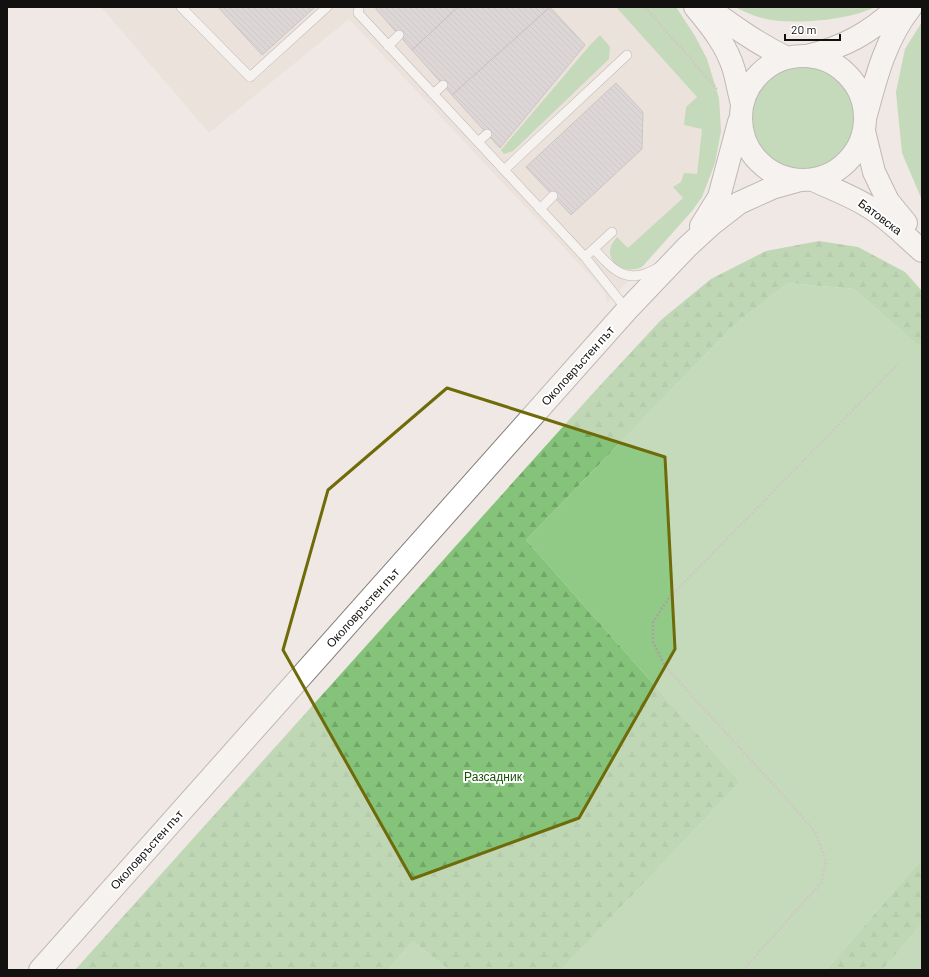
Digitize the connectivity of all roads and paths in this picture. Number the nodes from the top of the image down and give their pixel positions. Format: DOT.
graph roads {
  1 [pos="181,7"];
  2 [pos="327,7"];
  3 [pos="359,7"];
  4 [pos="645,7"];
  5 [pos="695,7"];
  6 [pos="707,7"];
  7 [pos="898,7"];
  8 [pos="911,7"];
  9 [pos="399,35"];
  10 [pos="388,46"];
  11 [pos="627,55"];
  12 [pos="796,57"];
  13 [pos="443,85"];
  14 [pos="433,94"];
  15 [pos="721,94"];
  16 [pos="741,112"];
  17 [pos="864,126"];
  18 [pos="487,134"];
  19 [pos="478,142"];
  20 [pos="504,170"];
  21 [pos="805,180"];
  22 [pos="553,196"];
  23 [pos="540,209"];
  24 [pos="612,232"];
  25 [pos="922,242"];
  26 [pos="687,247"];
  27 [pos="594,249"];
  28 [pos="922,251"];
  29 [pos="585,257"];
  30 [pos="627,310"];
  31 [pos="898,364"];
  32 [pos="40,970"];
  33 [pos="743,970"];
  1 -- 2 [label="lane"];
  3 -- 10 [label="lane"];
  4 -- 15 [label="path"];
  5 -- 16 [label="main road"];
  6 -- 12 [label="main road"];
  7 -- 12 [label="main road"];
  8 -- 17 [label="main road"];
  9 -- 10 [label="lane"];
  10 -- 14 [label="lane"];
  11 -- 20 [label="lane"];
  12 -- 16 [label="main road"];
  12 -- 17 [label="main road"];
  13 -- 14 [label="lane"];
  14 -- 19 [label="lane"];
  16 -- 21 [label="main road"];
  16 -- 26 [label="main road, Околовръстен път"];
  17 -- 21 [label="main road"];
  17 -- 25 [label="main road, Батовска"];
  18 -- 19 [label="lane"];
  19 -- 20 [label="lane"];
  20 -- 23 [label="lane"];
  21 -- 26 [label="main road, Околовръстен път"];
  21 -- 28 [label="main road, Батовска"];
  22 -- 23 [label="lane"];
  23 -- 29 [label="lane"];
  24 -- 27 [label="lane"];
  26 -- 27 [label="lane"];
  26 -- 30 [label="main road, Околовръстен път"];
  27 -- 29 [label="lane"];
  29 -- 30 [label="lane"];
  30 -- 32 [label="main road, Околовръстен път"];
  31 -- 33 [label="path"];
}
